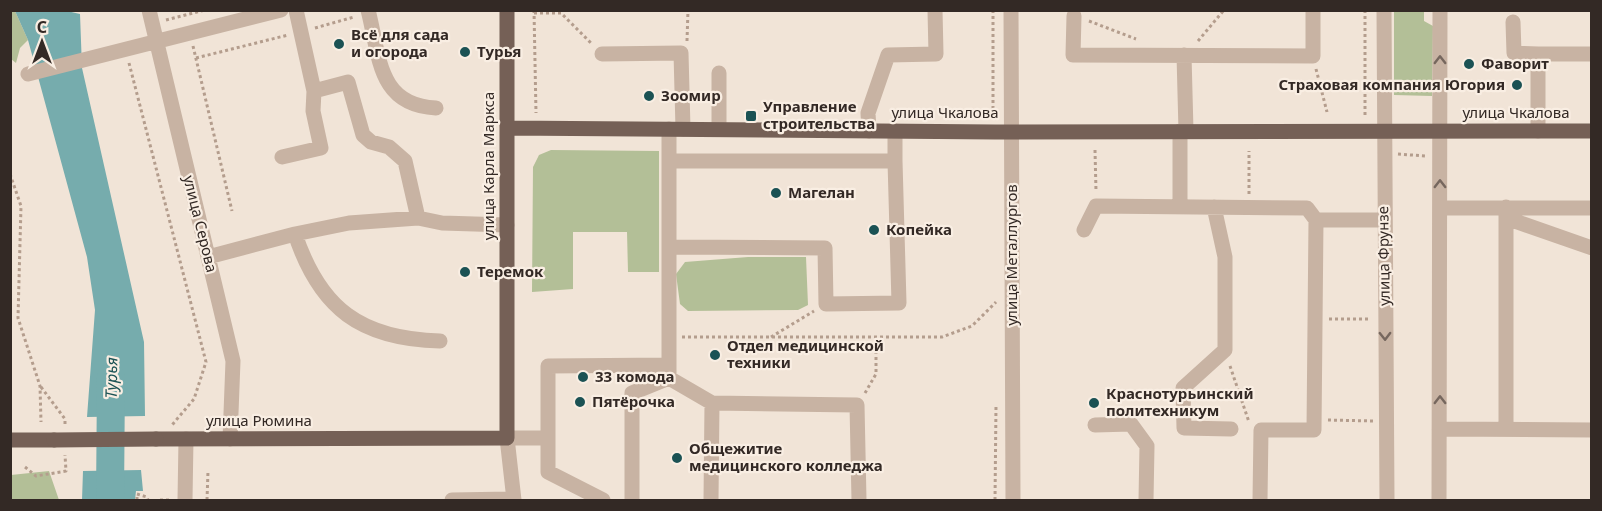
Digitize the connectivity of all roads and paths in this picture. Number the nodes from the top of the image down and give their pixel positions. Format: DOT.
graph roads {
  1 [pos="148,10"];
  2 [pos="281,10"];
  3 [pos="296,10"];
  4 [pos="368,10"];
  5 [pos="507,10"];
  6 [pos="688,10"];
  7 [pos="935,10"];
  8 [pos="1011,10"];
  9 [pos="1224,10"];
  10 [pos="1313,10"];
  11 [pos="1365,10"];
  12 [pos="1384,10"];
  13 [pos="1440,10"];
  14 [pos="534,12"];
  15 [pos="559,12"];
  16 [pos="186,15"];
  17 [pos="1074,16"];
  18 [pos="1513,22"];
  19 [pos="190,34"];
  20 [pos="1137,40"];
  21 [pos="156,42"];
  22 [pos="126,49"];
  23 [pos="681,53"];
  24 [pos="602,54"];
  25 [pos="1538,54"];
  26 [pos="1592,54"];
  27 [pos="1185,56"];
  28 [pos="1313,56"];
  29 [pos="719,73"];
  30 [pos="28,74"];
  31 [pos="314,91"];
  32 [pos="436,108"];
  33 [pos="1328,112"];
  34 [pos="536,113"];
  35 [pos="507,128"];
  36 [pos="676,129"];
  37 [pos="719,129"];
  38 [pos="868,130"];
  39 [pos="895,131"];
  40 [pos="1183,131"];
  41 [pos="1366,131"];
  42 [pos="1384,131"];
  43 [pos="1441,131"];
  44 [pos="1538,131"];
  45 [pos="1592,131"];
  46 [pos="1012,132"];
  47 [pos="1095,150"];
  48 [pos="1250,151"];
  49 [pos="1384,154"];
  50 [pos="1440,156"];
  51 [pos="282,157"];
  52 [pos="669,161"];
  53 [pos="895,161"];
  54 [pos="10,174"];
  55 [pos="1096,206"];
  56 [pos="1180,207"];
  57 [pos="1214,207"];
  58 [pos="1249,208"];
  59 [pos="1440,208"];
  60 [pos="1592,208"];
  61 [pos="232,211"];
  62 [pos="1506,213"];
  63 [pos="418,218"];
  64 [pos="1316,220"];
  65 [pos="1384,220"];
  66 [pos="507,225"];
  67 [pos="1084,230"];
  68 [pos="295,234"];
  69 [pos="669,247"];
  70 [pos="1592,248"];
  71 [pos="208,257"];
  72 [pos="996,302"];
  73 [pos="826,304"];
  74 [pos="1315,319"];
  75 [pos="1375,319"];
  76 [pos="669,337"];
  77 [pos="876,337"];
  78 [pos="769,338"];
  79 [pos="440,340"];
  80 [pos="1225,350"];
  81 [pos="669,371"];
  82 [pos="712,403"];
  83 [pos="858,405"];
  84 [pos="1314,420"];
  85 [pos="1376,421"];
  86 [pos="41,422"];
  87 [pos="172,422"];
  88 [pos="1095,425"];
  89 [pos="1231,429"];
  90 [pos="1439,429"];
  91 [pos="1506,429"];
  92 [pos="1251,430"];
  93 [pos="1592,430"];
  94 [pos="507,438"];
  95 [pos="548,438"];
  96 [pos="186,439"];
  97 [pos="230,439"];
  98 [pos="10,440"];
  99 [pos="25,467"];
  100 [pos="66,471"];
  101 [pos="208,471"];
  102 [pos="514,500"];
  103 [pos="137,501"];
  104 [pos="148,501"];
  105 [pos="185,501"];
  106 [pos="207,501"];
  107 [pos="452,501"];
  108 [pos="603,501"];
  109 [pos="632,501"];
  110 [pos="711,501"];
  111 [pos="859,501"];
  112 [pos="1013,501"];
  113 [pos="1146,501"];
  114 [pos="1260,501"];
  115 [pos="1387,501"];
  116 [pos="1439,501"];
  1 -- 21 [label="street, улица Серова"];
  2 -- 19 [label="street"];
  3 -- 31 [label="street"];
  4 -- 32 [label="street"];
  5 -- 35 [label="main road, улица Карла Маркса"];
  6 -- 23 [label="path"];
  7 -- 38 [label="street"];
  8 -- 46 [label="street, улица Металлургов"];
  9 -- 27 [label="path"];
  10 -- 28 [label="street"];
  11 -- 41 [label="path"];
  12 -- 42 [label="street, улица Фрунзе"];
  43 -- 13 [label="street, one-way"];
  14 -- 15 [label="path"];
  14 -- 34 [label="path"];
  15 -- 24 [label="path"];
  16 -- 19 [label="path"];
  17 -- 20 [label="path"];
  17 -- 27 [label="street"];
  18 -- 25 [label="street"];
  19 -- 21 [label="street"];
  19 -- 61 [label="path"];
  21 -- 22 [label="street"];
  21 -- 71 [label="street, улица Серова"];
  22 -- 30 [label="street"];
  22 -- 87 [label="path"];
  23 -- 24 [label="street"];
  23 -- 36 [label="street"];
  25 -- 26 [label="street"];
  25 -- 44 [label="street"];
  27 -- 28 [label="street"];
  27 -- 40 [label="street"];
  28 -- 33 [label="path"];
  29 -- 37 [label="street"];
  31 -- 51 [label="street"];
  31 -- 63 [label="street"];
  35 -- 36 [label="main road, улица Чкалова"];
  35 -- 66 [label="main road, улица Карла Маркса"];
  36 -- 37 [label="main road, улица Чкалова"];
  36 -- 52 [label="street"];
  37 -- 38 [label="main road, улица Чкалова"];
  38 -- 39 [label="main road, улица Чкалова"];
  39 -- 46 [label="main road, улица Чкалова"];
  39 -- 53 [label="street"];
  40 -- 41 [label="main road, улица Чкалова"];
  40 -- 46 [label="main road, улица Чкалова"];
  40 -- 56 [label="street"];
  41 -- 42 [label="main road, улица Чкалова"];
  42 -- 43 [label="main road, улица Чкалова"];
  42 -- 49 [label="street, улица Фрунзе"];
  43 -- 44 [label="main road, улица Чкалова"];
  43 -- 50 [label="street"];
  44 -- 45 [label="main road, улица Чкалова"];
  46 -- 112 [label="street, улица Металлургов"];
  47 -- 55 [label="path"];
  48 -- 58 [label="path"];
  49 -- 50 [label="path"];
  49 -- 65 [label="street, улица Фрунзе"];
  59 -- 50 [label="street, one-way"];
  52 -- 53 [label="street"];
  52 -- 69 [label="street"];
  53 -- 73 [label="street"];
  54 -- 86 [label="path"];
  55 -- 56 [label="street"];
  55 -- 67 [label="street"];
  56 -- 57 [label="street"];
  57 -- 58 [label="street"];
  57 -- 80 [label="street"];
  58 -- 64 [label="street"];
  59 -- 62 [label="street"];
  90 -- 59 [label="street, one-way"];
  60 -- 62 [label="street"];
  62 -- 70 [label="street"];
  62 -- 91 [label="street"];
  63 -- 66 [label="street"];
  63 -- 68 [label="street"];
  64 -- 65 [label="street"];
  64 -- 74 [label="street"];
  65 -- 115 [label="street, улица Фрунзе, one-way"];
  66 -- 94 [label="main road, улица Карла Маркса"];
  68 -- 71 [label="street"];
  68 -- 79 [label="street"];
  69 -- 73 [label="street"];
  69 -- 76 [label="street"];
  71 -- 97 [label="street, улица Серова"];
  72 -- 77 [label="path"];
  73 -- 78 [label="path"];
  74 -- 75 [label="path"];
  74 -- 84 [label="street"];
  76 -- 78 [label="path"];
  76 -- 81 [label="street"];
  77 -- 78 [label="path"];
  77 -- 83 [label="path"];
  80 -- 89 [label="street"];
  80 -- 92 [label="path"];
  81 -- 82 [label="street"];
  81 -- 95 [label="street"];
  81 -- 109 [label="street"];
  82 -- 83 [label="street"];
  82 -- 110 [label="street"];
  83 -- 111 [label="street"];
  84 -- 85 [label="path"];
  84 -- 114 [label="street"];
  88 -- 113 [label="street"];
  90 -- 91 [label="street"];
  90 -- 116 [label="street"];
  91 -- 93 [label="street"];
  94 -- 95 [label="street"];
  94 -- 97 [label="main road, улица Рюмина"];
  94 -- 102 [label="street, улица Карла Маркса"];
  95 -- 108 [label="street"];
  96 -- 97 [label="main road, улица Рюмина"];
  96 -- 98 [label="main road, улица Рюмина, bridge"];
  96 -- 105 [label="street"];
  99 -- 100 [label="path"];
  101 -- 106 [label="path"];
  102 -- 107 [label="street"];
  103 -- 104 [label="path"];
}
